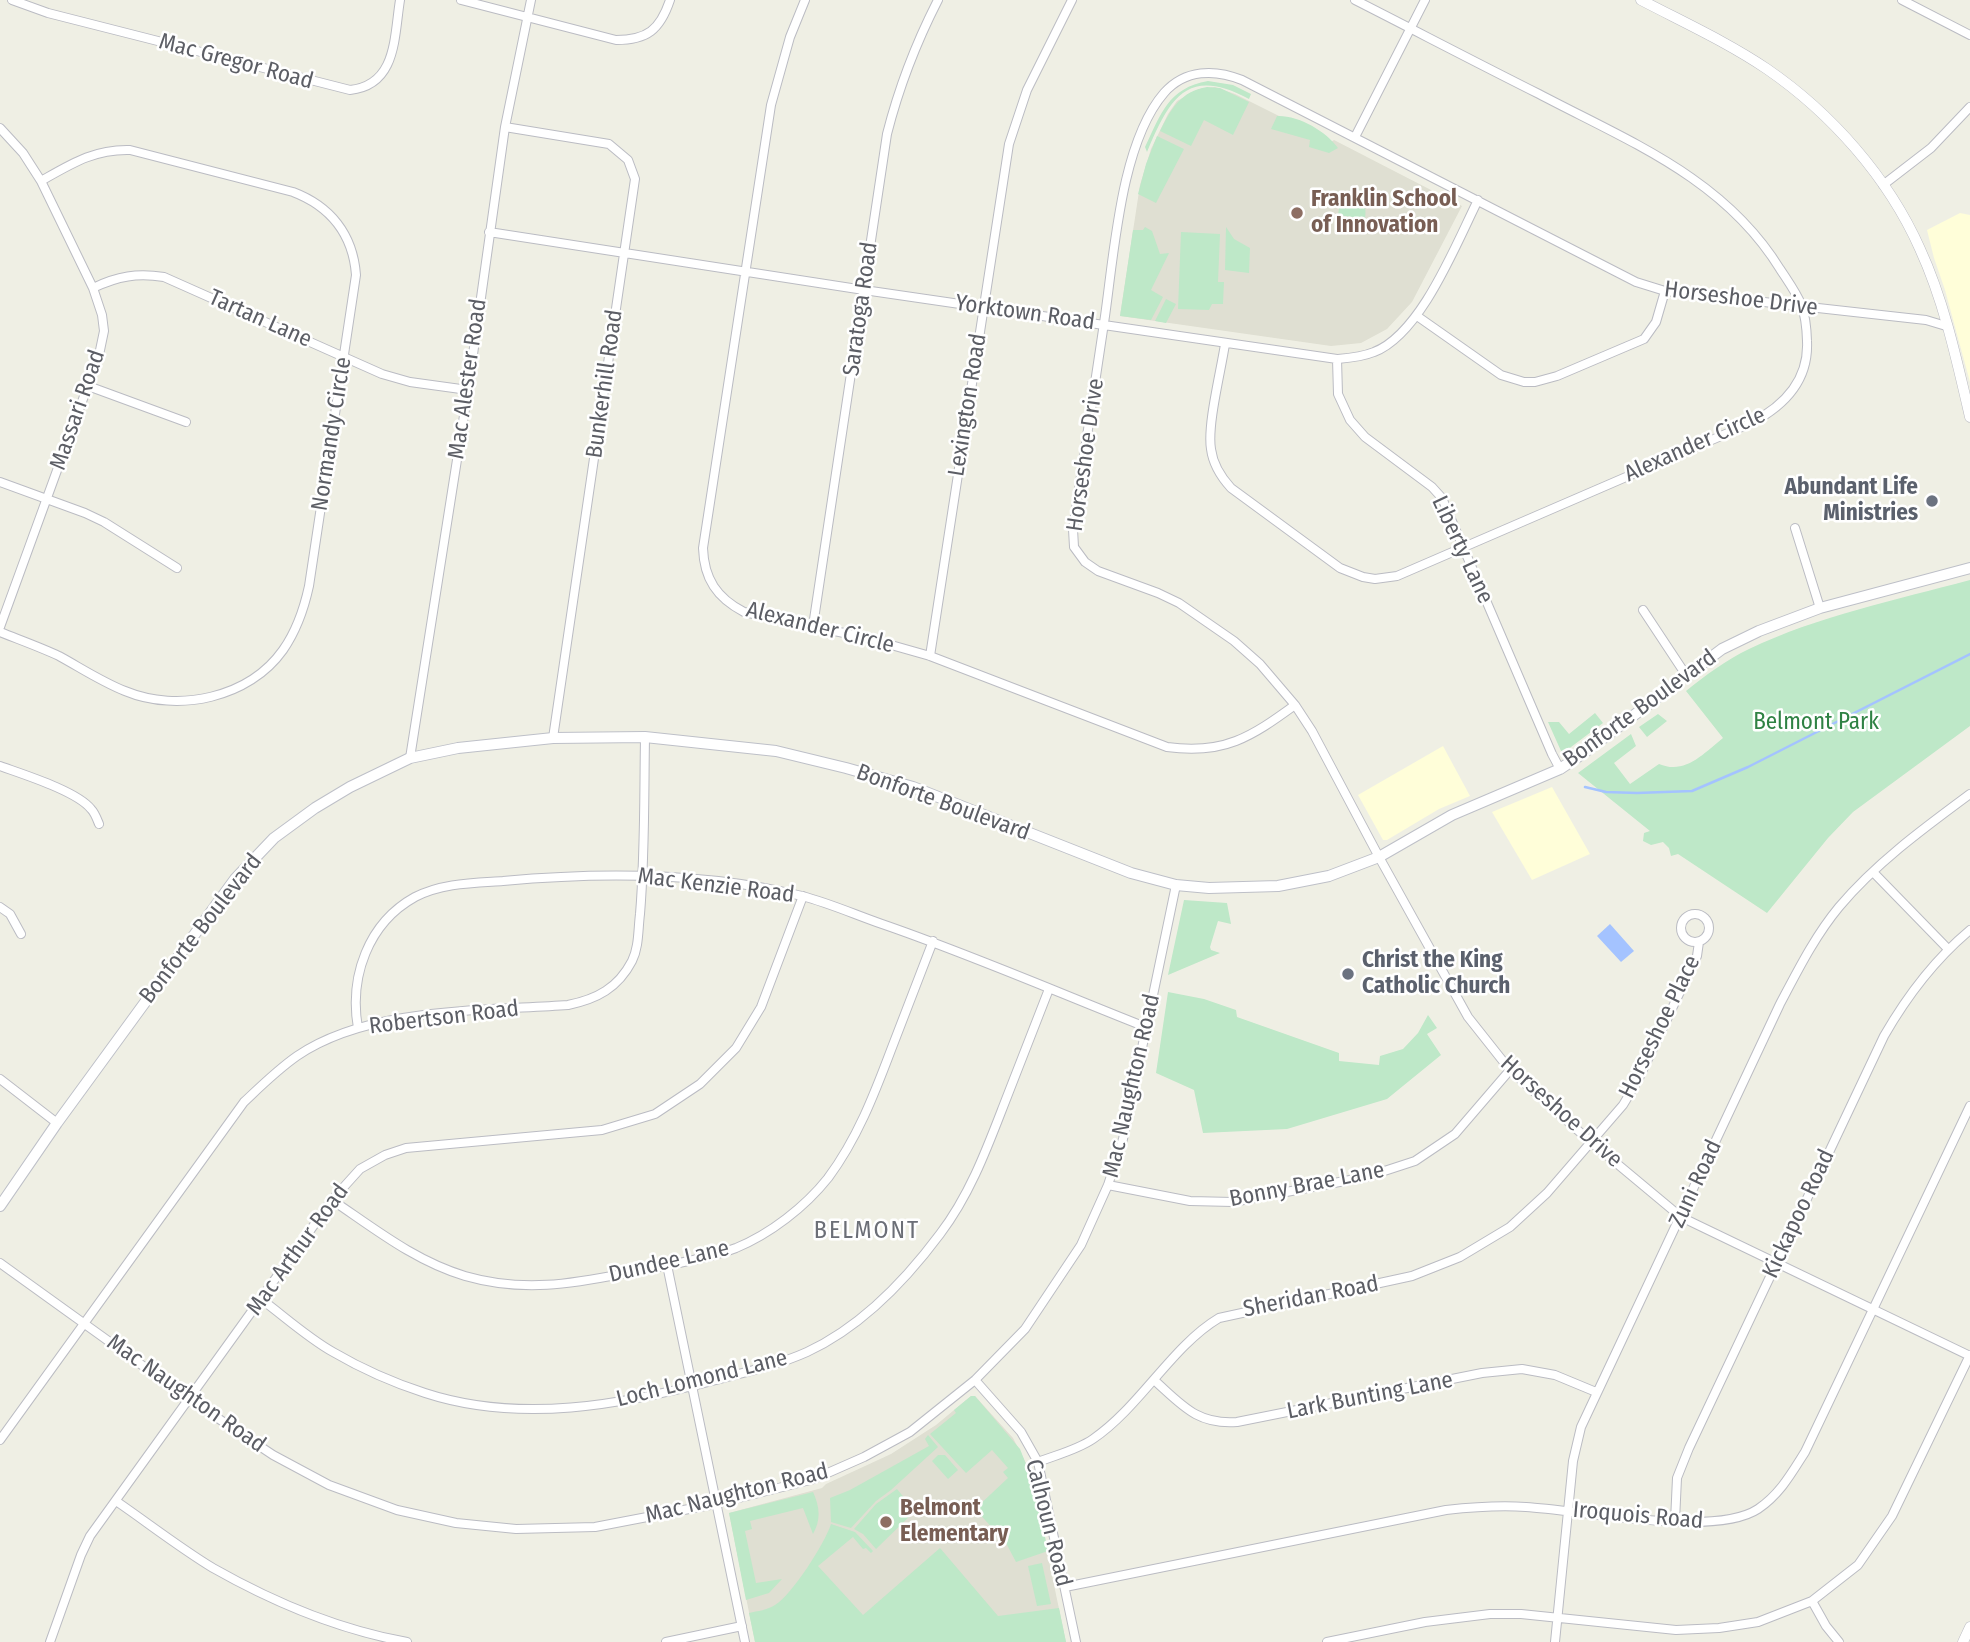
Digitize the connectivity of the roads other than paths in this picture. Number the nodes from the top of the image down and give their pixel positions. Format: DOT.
graph roads {
  1 [pos="12,0"];
  2 [pos="400,0"];
  3 [pos="461,0"];
  4 [pos="531,0"];
  5 [pos="670,0"];
  6 [pos="805,0"];
  7 [pos="938,0"];
  8 [pos="1072,0"];
  9 [pos="1354,0"];
  10 [pos="1425,0"];
  11 [pos="1641,0"];
  12 [pos="1902,0"];
  13 [pos="526,16"];
  14 [pos="1411,28"];
  15 [pos="1970,35"];
  16 [pos="1970,107"];
  17 [pos="505,127"];
  18 [pos="0,128"];
  19 [pos="1355,136"];
  20 [pos="41,181"];
  21 [pos="1883,185"];
  22 [pos="1478,200"];
  23 [pos="489,232"];
  24 [pos="624,253"];
  25 [pos="746,272"];
  26 [pos="93,288"];
  27 [pos="864,290"];
  28 [pos="1665,291"];
  29 [pos="983,307"];
  30 [pos="1804,308"];
  31 [pos="1417,316"];
  32 [pos="1104,324"];
  33 [pos="1946,326"];
  34 [pos="1225,344"];
  35 [pos="344,357"];
  36 [pos="1337,359"];
  37 [pos="88,386"];
  38 [pos="468,390"];
  39 [pos="1970,417"];
  40 [pos="186,422"];
  41 [pos="0,482"];
  42 [pos="47,499"];
  43 [pos="1795,528"];
  44 [pos="1463,547"];
  45 [pos="177,568"];
  46 [pos="1970,568"];
  47 [pos="1820,608"];
  48 [pos="1643,610"];
  49 [pos="813,626"];
  50 [pos="0,630"];
  51 [pos="930,656"];
  52 [pos="1686,676"];
  53 [pos="1295,705"];
  54 [pos="645,737"];
  55 [pos="553,738"];
  56 [pos="410,758"];
  57 [pos="0,766"];
  58 [pos="1560,769"];
  59 [pos="1970,794"];
  60 [pos="99,824"];
  61 [pos="1378,856"];
  62 [pos="1873,872"];
  63 [pos="643,875"];
  64 [pos="1176,885"];
  65 [pos="803,896"];
  66 [pos="0,907"];
  67 [pos="1970,930"];
  68 [pos="21,934"];
  69 [pos="933,941"];
  70 [pos="1699,942"];
  71 [pos="1948,949"];
  72 [pos="1049,989"];
  73 [pos="358,1028"];
  74 [pos="1148,1028"];
  75 [pos="1510,1070"];
  76 [pos="0,1079"];
  77 [pos="1970,1106"];
  78 [pos="57,1124"];
  79 [pos="1591,1142"];
  80 [pos="1108,1185"];
  81 [pos="332,1200"];
  82 [pos="0,1206"];
  83 [pos="1681,1217"];
  84 [pos="0,1263"];
  85 [pos="1776,1264"];
  86 [pos="667,1265"];
  87 [pos="261,1299"];
  88 [pos="1873,1309"];
  89 [pos="85,1323"];
  90 [pos="1970,1356"];
  91 [pos="975,1380"];
  92 [pos="1154,1380"];
  93 [pos="693,1387"];
  94 [pos="1595,1392"];
  95 [pos="189,1399"];
  96 [pos="0,1440"];
  97 [pos="1038,1462"];
  98 [pos="116,1501"];
  99 [pos="715,1504"];
  100 [pos="1567,1510"];
  101 [pos="1675,1521"];
  102 [pos="1065,1587"];
  103 [pos="1812,1601"];
  104 [pos="1557,1617"];
  105 [pos="741,1626"];
  106 [pos="1970,1627"];
  107 [pos="50,1642"];
  108 [pos="407,1642"];
  109 [pos="666,1642"];
  110 [pos="745,1642"];
  111 [pos="1076,1642"];
  112 [pos="1327,1642"];
  113 [pos="1555,1642"];
  114 [pos="1839,1642"];
  115 [pos="1963,1642"];
  1 -- 2 [label="street, Mac Gregor Road"];
  3 -- 13 [label="street"];
  4 -- 13 [label="street, Mac Alester Road"];
  5 -- 13 [label="street"];
  6 -- 25 [label="street, Alexander Circle"];
  7 -- 27 [label="street, Saratoga Road"];
  8 -- 29 [label="street, Lexington Road"];
  9 -- 14 [label="street, Alexander Circle"];
  10 -- 14 [label="street"];
  11 -- 21 [label="street"];
  12 -- 15 [label="street"];
  13 -- 17 [label="street, Mac Alester Road"];
  14 -- 19 [label="street"];
  14 -- 30 [label="street, Alexander Circle"];
  16 -- 21 [label="street"];
  17 -- 23 [label="street, Mac Alester Road"];
  17 -- 24 [label="street, Bunkerhill Road"];
  18 -- 20 [label="street, Massari Road"];
  19 -- 22 [label="street, Horseshoe Drive"];
  19 -- 32 [label="street, Horseshoe Drive"];
  20 -- 26 [label="street, Massari Road"];
  20 -- 35 [label="street, Normandy Circle"];
  21 -- 33 [label="street"];
  22 -- 28 [label="street, Horseshoe Drive"];
  22 -- 31 [label="street, Yorktown Road"];
  23 -- 24 [label="street, Yorktown Road"];
  23 -- 38 [label="street, Mac Alester Road"];
  24 -- 25 [label="street, Yorktown Road"];
  24 -- 55 [label="street, Bunkerhill Road"];
  25 -- 27 [label="street, Yorktown Road"];
  25 -- 49 [label="street, Alexander Circle"];
  26 -- 35 [label="street, Tartan Lane"];
  26 -- 37 [label="street, Massari Road"];
  27 -- 29 [label="street, Yorktown Road"];
  27 -- 49 [label="street, Saratoga Road"];
  28 -- 30 [label="street, Horseshoe Drive"];
  28 -- 31 [label="street"];
  29 -- 32 [label="street, Yorktown Road"];
  29 -- 51 [label="street, Lexington Road"];
  30 -- 33 [label="street, Horseshoe Drive"];
  30 -- 44 [label="street, Alexander Circle"];
  31 -- 36 [label="street, Yorktown Road"];
  32 -- 34 [label="street, Yorktown Road"];
  32 -- 53 [label="street, Horseshoe Drive"];
  33 -- 39 [label="street"];
  34 -- 36 [label="street, Yorktown Road"];
  34 -- 44 [label="street, Alexander Circle"];
  35 -- 38 [label="street, Tartan Lane"];
  35 -- 50 [label="street, Normandy Circle"];
  36 -- 44 [label="street, Liberty Lane"];
  37 -- 40 [label="street"];
  37 -- 42 [label="street, Massari Road"];
  38 -- 56 [label="street, Mac Alester Road"];
  41 -- 42 [label="street"];
  42 -- 45 [label="street"];
  42 -- 50 [label="street, Massari Road"];
  43 -- 47 [label="street"];
  44 -- 58 [label="street, Liberty Lane"];
  46 -- 47 [label="main road, Bonforte Boulevard"];
  47 -- 52 [label="main road, Bonforte Boulevard"];
  48 -- 52 [label="street"];
  49 -- 51 [label="street, Alexander Circle"];
  51 -- 53 [label="street, Alexander Circle"];
  52 -- 58 [label="main road, Bonforte Boulevard"];
  53 -- 61 [label="street, Horseshoe Drive"];
  54 -- 55 [label="main road, Bonforte Boulevard"];
  54 -- 63 [label="street, Robertson Road"];
  54 -- 64 [label="main road, Bonforte Boulevard"];
  55 -- 56 [label="main road, Bonforte Boulevard"];
  56 -- 78 [label="main road, Bonforte Boulevard"];
  57 -- 60 [label="street"];
  58 -- 61 [label="main road, Bonforte Boulevard"];
  59 -- 62 [label="street, Zuni Road"];
  61 -- 64 [label="main road, Bonforte Boulevard"];
  61 -- 75 [label="street, Horseshoe Drive"];
  62 -- 71 [label="street"];
  62 -- 83 [label="street, Zuni Road"];
  63 -- 65 [label="street, Mac Kenzie Road"];
  63 -- 73 [label="street, Robertson Road"];
  63 -- 73 [label="street, Mac Kenzie Road"];
  64 -- 74 [label="street, Mac Naughton Road"];
  65 -- 69 [label="street, Mac Kenzie Road"];
  65 -- 81 [label="street, Mac Arthur Road"];
  66 -- 68 [label="street"];
  67 -- 71 [label="street, Kickapoo Road"];
  69 -- 72 [label="street, Mac Kenzie Road"];
  69 -- 86 [label="street, Dundee Lane"];
  70 -- 79 [label="street, Horseshoe Place"];
  71 -- 85 [label="street, Kickapoo Road"];
  72 -- 74 [label="street, Mac Kenzie Road"];
  72 -- 93 [label="street, Loch Lomond Lane"];
  73 -- 89 [label="street, Robertson Road"];
  74 -- 80 [label="street, Mac Naughton Road"];
  75 -- 79 [label="street, Horseshoe Drive"];
  75 -- 80 [label="street, Bonny Brae Lane"];
  76 -- 78 [label="street"];
  77 -- 88 [label="street, Iroquois Road"];
  78 -- 82 [label="main road, Bonforte Boulevard"];
  79 -- 83 [label="street, Horseshoe Drive"];
  79 -- 92 [label="street, Sheridan Road"];
  80 -- 91 [label="street, Mac Naughton Road"];
  81 -- 86 [label="street, Dundee Lane"];
  81 -- 87 [label="street, Mac Arthur Road"];
  83 -- 85 [label="street, Horseshoe Drive"];
  83 -- 94 [label="street, Zuni Road"];
  84 -- 89 [label="street, Mac Naughton Road"];
  85 -- 88 [label="street, Horseshoe Drive"];
  85 -- 101 [label="street, Kickapoo Road"];
  86 -- 93 [label="street"];
  87 -- 93 [label="street, Loch Lomond Lane"];
  87 -- 95 [label="street, Mac Arthur Road"];
  88 -- 90 [label="street, Horseshoe Drive"];
  88 -- 101 [label="street, Iroquois Road"];
  89 -- 95 [label="street, Mac Naughton Road"];
  89 -- 96 [label="street, Robertson Road"];
  90 -- 103 [label="street"];
  91 -- 97 [label="street, Calhoun Road"];
  91 -- 99 [label="street, Mac Naughton Road"];
  92 -- 94 [label="street, Lark Bunting Lane"];
  92 -- 97 [label="street, Sheridan Road"];
  93 -- 99 [label="street"];
  94 -- 100 [label="street, Zuni Road"];
  95 -- 98 [label="street, Mac Arthur Road"];
  95 -- 99 [label="street, Mac Naughton Road"];
  97 -- 102 [label="street, Calhoun Road"];
  98 -- 107 [label="street, Mac Arthur Road"];
  98 -- 108 [label="street"];
  99 -- 105 [label="street"];
  100 -- 101 [label="street, Iroquois Road"];
  100 -- 102 [label="street, Iroquois Road"];
  100 -- 104 [label="street, Zuni Road"];
  102 -- 111 [label="street, Calhoun Road"];
  103 -- 104 [label="street"];
  103 -- 114 [label="street"];
  104 -- 112 [label="street"];
  104 -- 113 [label="street, Zuni Road"];
  105 -- 109 [label="street"];
  105 -- 110 [label="street"];
  106 -- 115 [label="street"];
}
